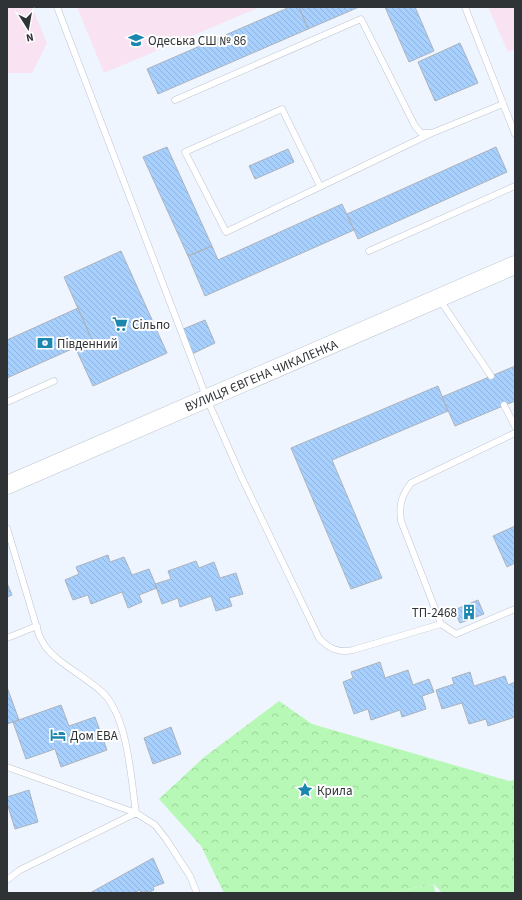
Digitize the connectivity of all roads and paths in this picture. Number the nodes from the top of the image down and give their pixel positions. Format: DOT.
graph roads {
  1 [pos="57,7"];
  2 [pos="465,7"];
  3 [pos="175,100"];
  4 [pos="503,104"];
  5 [pos="432,132"];
  6 [pos="515,134"];
  7 [pos="320,186"];
  8 [pos="515,186"];
  9 [pos="368,251"];
  10 [pos="515,265"];
  11 [pos="439,298"];
  12 [pos="491,376"];
  13 [pos="54,381"];
  14 [pos="208,399"];
  15 [pos="7,402"];
  16 [pos="504,405"];
  17 [pos="515,426"];
  18 [pos="515,433"];
  19 [pos="7,485"];
  20 [pos="7,528"];
  21 [pos="515,609"];
  22 [pos="441,624"];
  23 [pos="37,626"];
  24 [pos="7,638"];
  25 [pos="7,767"];
  26 [pos="136,813"];
  27 [pos="7,880"];
  28 [pos="197,893"];
  1 -- 14 [label="lane"];
  2 -- 4 [label="lane"];
  3 -- 5 [label="lane"];
  4 -- 5 [label="lane"];
  4 -- 6 [label="lane"];
  5 -- 7 [label="lane"];
  7 -- 7 [label="lane"];
  8 -- 9 [label="lane"];
  10 -- 11 [label="main road, ВУЛИЦЯ ЄВГЕНА ЧИКАЛЕНКА"];
  11 -- 12 [label="lane"];
  11 -- 14 [label="main road, ВУЛИЦЯ ЄВГЕНА ЧИКАЛЕНКА"];
  13 -- 15 [label="lane"];
  14 -- 19 [label="main road, ВУЛИЦЯ ЄВГЕНА ЧИКАЛЕНКА"];
  14 -- 22 [label="lane"];
  16 -- 17 [label="lane"];
  18 -- 22 [label="lane"];
  20 -- 23 [label="lane"];
  21 -- 22 [label="lane"];
  23 -- 24 [label="lane"];
  23 -- 26 [label="lane"];
  25 -- 26 [label="lane"];
  26 -- 27 [label="lane"];
  26 -- 28 [label="lane"];
}
